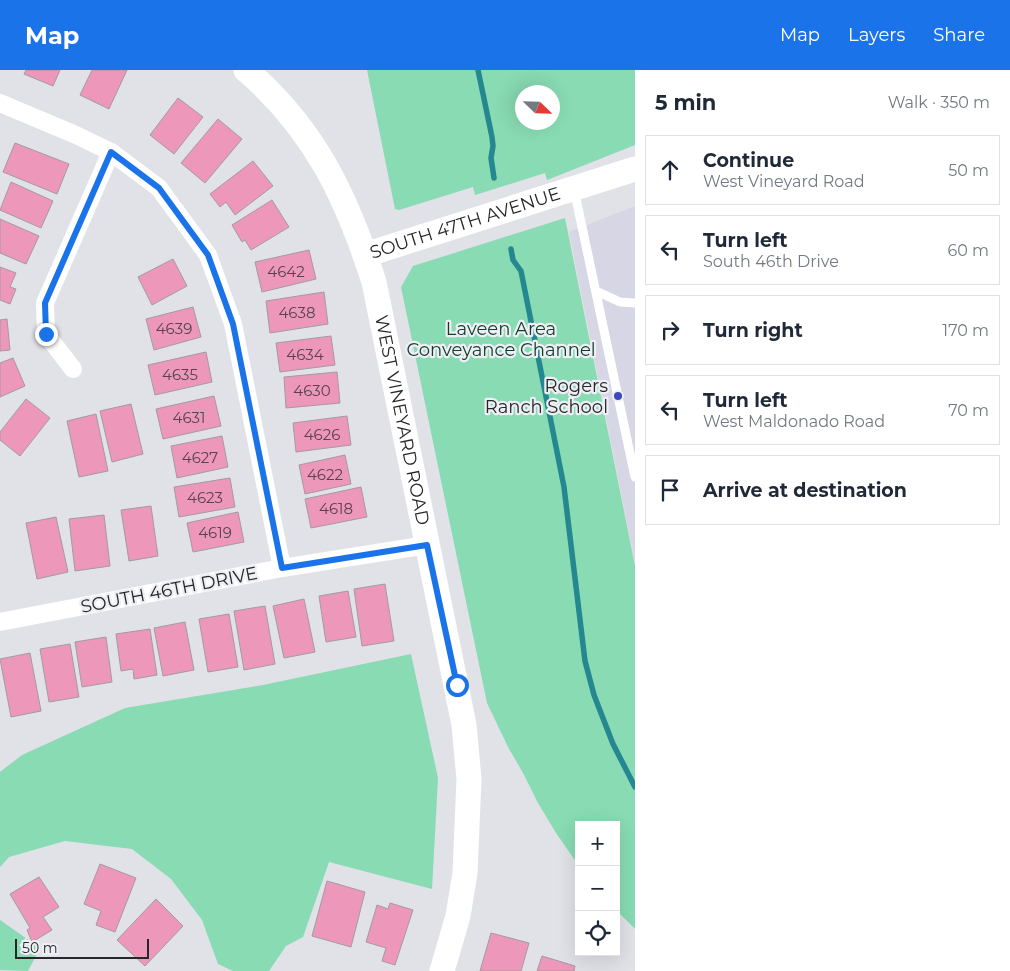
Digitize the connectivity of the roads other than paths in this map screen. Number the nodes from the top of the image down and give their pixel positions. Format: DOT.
graph roads {
  1 [pos="246,70"];
  2 [pos="0,103"];
  3 [pos="111,152"];
  4 [pos="635,169"];
  5 [pos="574,189"];
  6 [pos="365,255"];
  7 [pos="596,291"];
  8 [pos="635,303"];
  9 [pos="73,369"];
  10 [pos="634,475"];
  11 [pos="427,545"];
  12 [pos="282,568"];
  13 [pos="0,622"];
  14 [pos="442,971"];
  1 -- 6 [label="street, SOUTH 47TH AVENUE"];
  2 -- 3 [label="street"];
  3 -- 9 [label="street"];
  3 -- 12 [label="street"];
  4 -- 5 [label="street, SOUTH 47TH AVENUE"];
  5 -- 6 [label="street, SOUTH 47TH AVENUE"];
  5 -- 7 [label="lane"];
  6 -- 11 [label="street, WEST VINEYARD ROAD"];
  7 -- 8 [label="lane"];
  7 -- 10 [label="lane"];
  11 -- 12 [label="street, SOUTH 46TH DRIVE"];
  11 -- 14 [label="street, WEST VINEYARD ROAD"];
  12 -- 13 [label="street, SOUTH 46TH DRIVE"];
}
